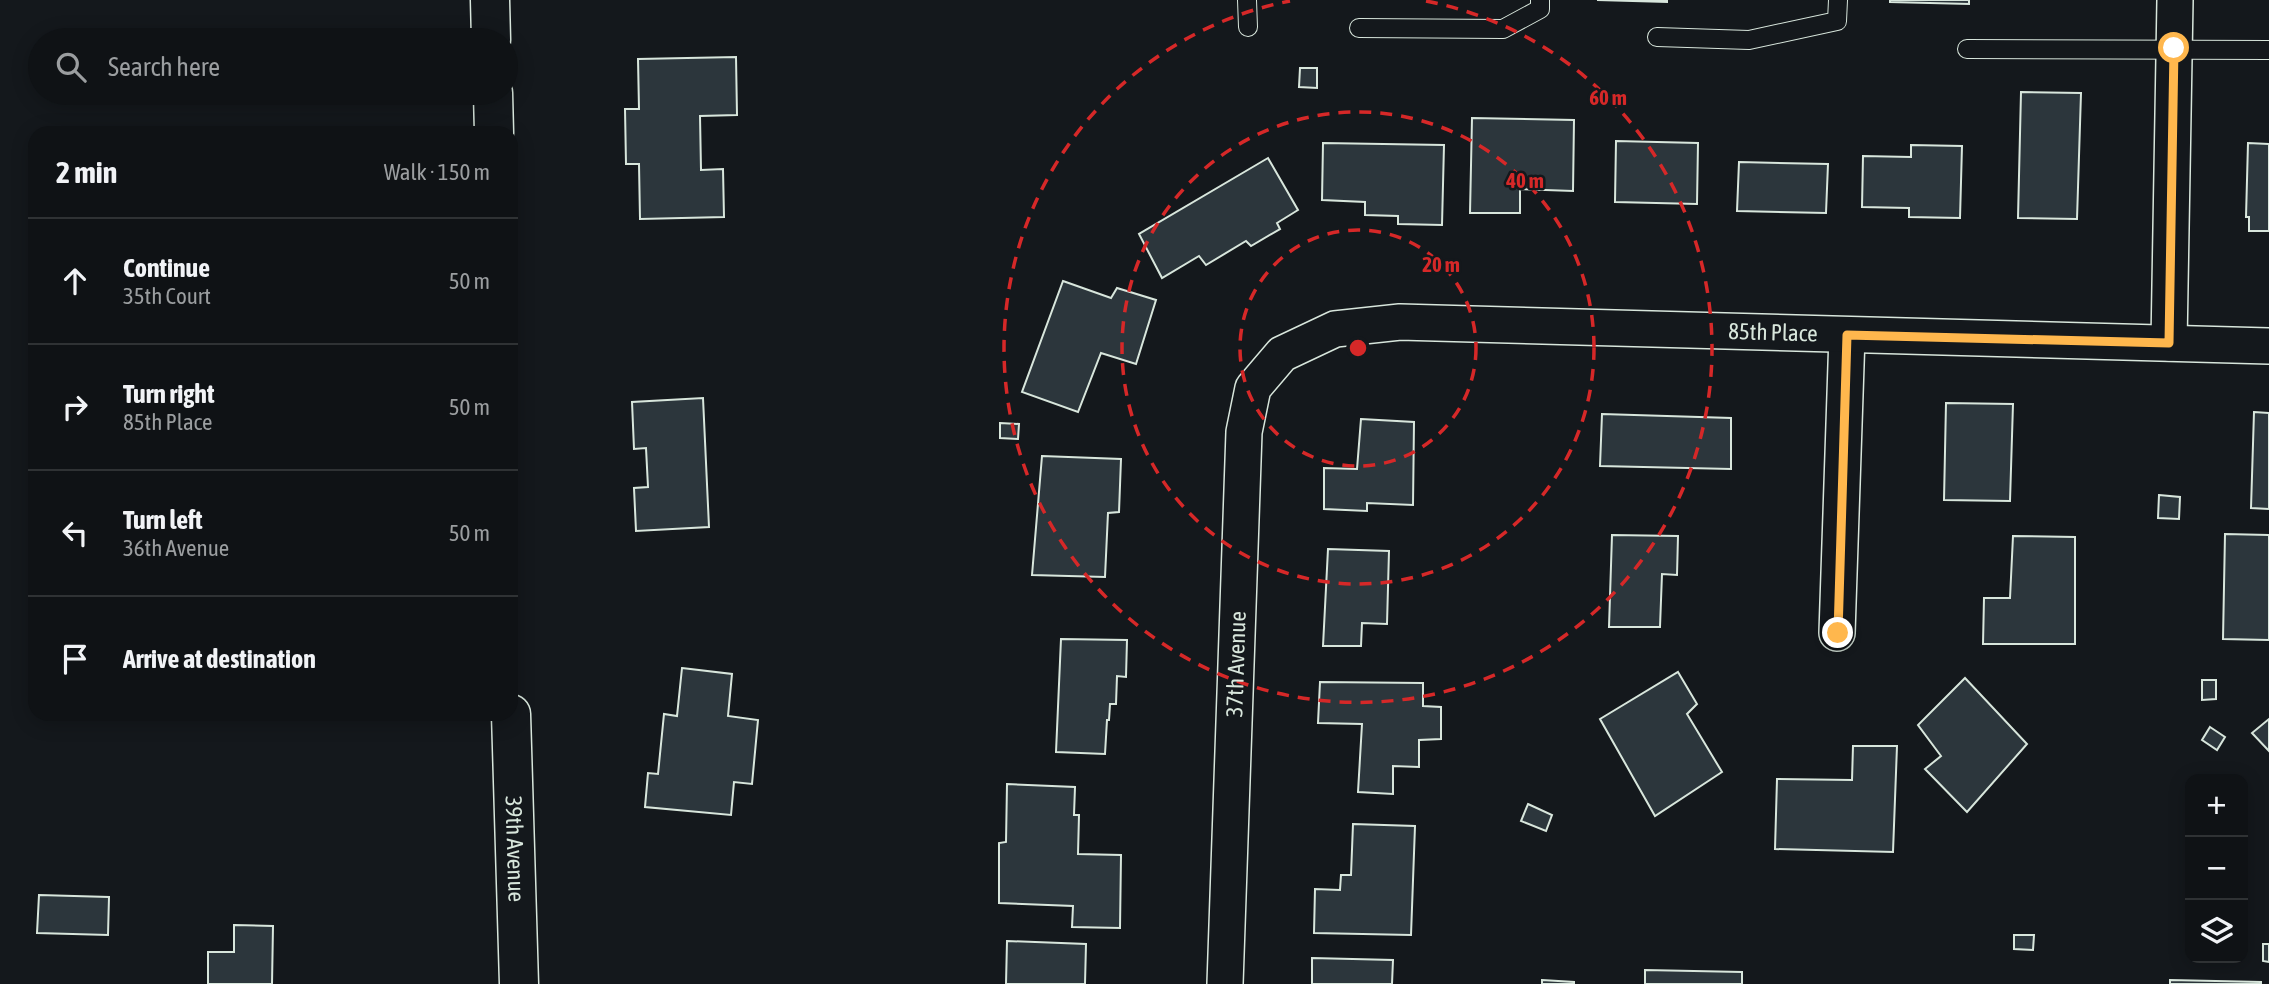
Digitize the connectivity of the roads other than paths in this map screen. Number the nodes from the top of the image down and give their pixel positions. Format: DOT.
graph roads {
  1 [pos="490,0"];
  2 [pos="1247,0"];
  3 [pos="1540,0"];
  4 [pos="1838,0"];
  5 [pos="2175,0"];
  6 [pos="1248,27"];
  7 [pos="491,28"];
  8 [pos="1359,28"];
  9 [pos="1657,37"];
  10 [pos="2174,48"];
  11 [pos="1967,49"];
  12 [pos="2269,50"];
  13 [pos="493,105"];
  14 [pos="494,126"];
  15 [pos="1847,335"];
  16 [pos="2169,343"];
  17 [pos="2269,346"];
  18 [pos="1282,354"];
  19 [pos="1838,633"];
  20 [pos="511,721"];
  21 [pos="519,984"];
  22 [pos="1225,984"];
  1 -- 7 [label="main road"];
  2 -- 6 [label="lane"];
  3 -- 8 [label="lane"];
  4 -- 9 [label="lane"];
  5 -- 10 [label="street"];
  10 -- 11 [label="lane"];
  10 -- 12 [label="lane"];
  10 -- 16 [label="street"];
  13 -- 14 [label="main road"];
  15 -- 16 [label="street, 85th Place"];
  15 -- 18 [label="street, 85th Place"];
  15 -- 19 [label="street"];
  16 -- 17 [label="street, 85th Place"];
  18 -- 22 [label="street, 37th Avenue"];
  20 -- 21 [label="main road, 39th Avenue"];
}
